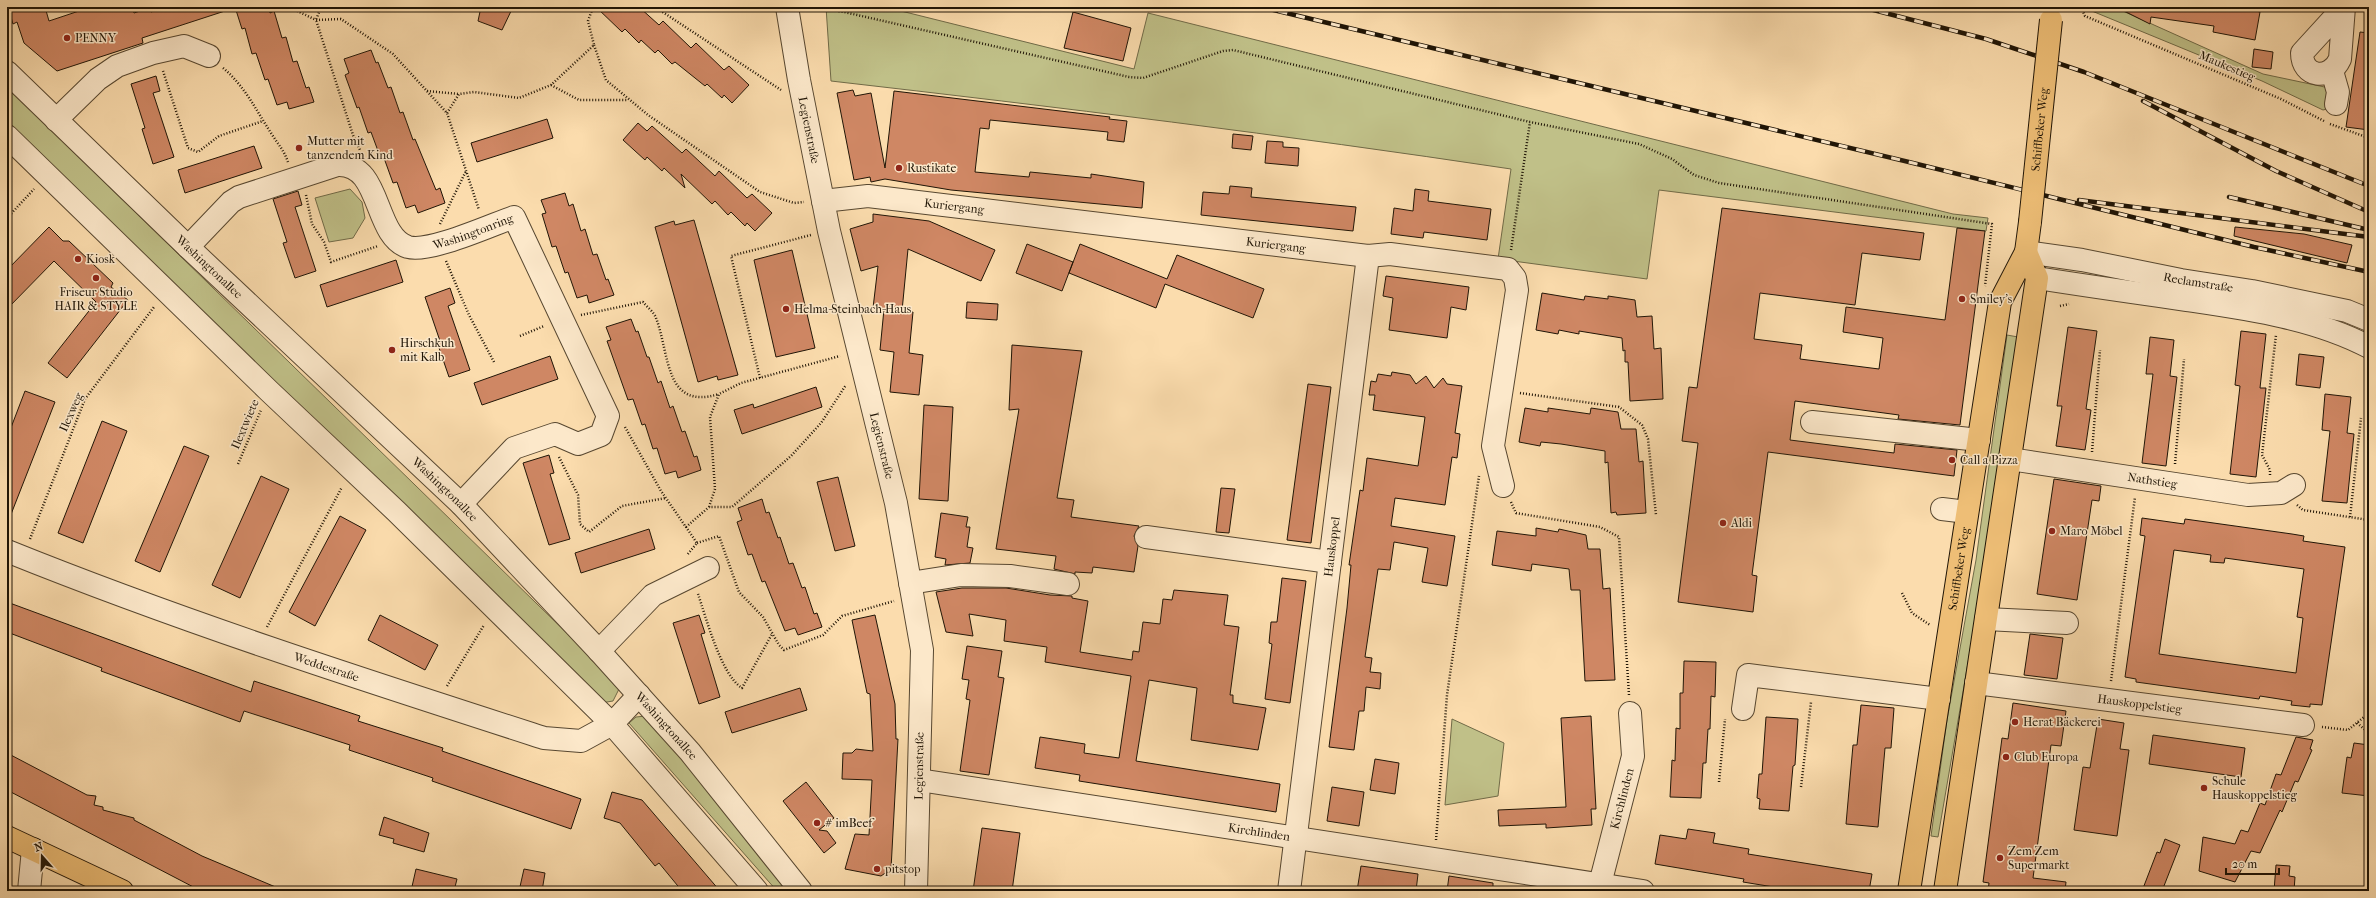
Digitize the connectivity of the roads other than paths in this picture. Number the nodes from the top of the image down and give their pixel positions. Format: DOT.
graph roads {
  1 [pos="787,7"];
  2 [pos="2344,7"];
  3 [pos="2052,13"];
  4 [pos="209,56"];
  5 [pos="2332,71"];
  6 [pos="7,72"];
  7 [pos="2336,104"];
  8 [pos="56,120"];
  9 [pos="7,136"];
  10 [pos="823,201"];
  11 [pos="188,247"];
  12 [pos="2026,252"];
  13 [pos="1368,256"];
  14 [pos="2037,278"];
  15 [pos="2369,320"];
  16 [pos="2336,331"];
  17 [pos="2369,331"];
  18 [pos="2369,347"];
  19 [pos="1812,422"];
  20 [pos="1979,440"];
  21 [pos="2010,459"];
  22 [pos="1503,486"];
  23 [pos="2282,490"];
  24 [pos="461,504"];
  25 [pos="1942,509"];
  26 [pos="1968,512"];
  27 [pos="1146,537"];
  28 [pos="15,554"];
  29 [pos="1330,562"];
  30 [pos="695,568"];
  31 [pos="1068,584"];
  32 [pos="911,589"];
  33 [pos="1986,618"];
  34 [pos="2067,623"];
  35 [pos="599,651"];
  36 [pos="1976,684"];
  37 [pos="639,695"];
  38 [pos="1939,699"];
  39 [pos="1743,709"];
  40 [pos="1630,713"];
  41 [pos="612,724"];
  42 [pos="2303,725"];
  43 [pos="919,780"];
  44 [pos="1296,837"];
  45 [pos="7,838"];
  46 [pos="33,850"];
  47 [pos="1600,884"];
  48 [pos="28,891"];
  49 [pos="122,891"];
  50 [pos="757,891"];
  51 [pos="801,891"];
  52 [pos="916,891"];
  53 [pos="1289,891"];
  54 [pos="1643,891"];
  55 [pos="1909,891"];
  56 [pos="1945,891"];
  1 -- 10 [label="street, Legienstraße"];
  2 -- 5 [label="street"];
  2 -- 5 [label="street"];
  3 -- 12 [label="main road, Schiffbeker Weg, bridge"];
  4 -- 8 [label="street"];
  5 -- 7 [label="street"];
  6 -- 8 [label="street, Washingtonallee"];
  8 -- 11 [label="street, Washingtonallee"];
  9 -- 41 [label="street"];
  10 -- 13 [label="street, Kuriergang"];
  10 -- 32 [label="street, Legienstraße"];
  11 -- 24 [label="street, Washingtonallee"];
  11 -- 24 [label="street, Washingtonring"];
  12 -- 14 [label="main road"];
  12 -- 15 [label="street, Reclamstraße"];
  12 -- 20 [label="main road, Schiffbeker Weg"];
  13 -- 22 [label="street, Kuriergang"];
  13 -- 29 [label="street, Hauskoppel"];
  14 -- 16 [label="street, Reclamstraße"];
  14 -- 21 [label="main road"];
  16 -- 17 [label="street"];
  16 -- 18 [label="street, Reclamstraße"];
  19 -- 20 [label="street"];
  20 -- 26 [label="main road, Schiffbeker Weg"];
  21 -- 23 [label="street, Nathstieg"];
  21 -- 33 [label="main road"];
  24 -- 35 [label="street, Washingtonallee"];
  25 -- 26 [label="street"];
  26 -- 38 [label="main road, Schiffbeker Weg"];
  27 -- 29 [label="street"];
  28 -- 41 [label="street, Weddestraße"];
  29 -- 44 [label="street, Hauskoppel"];
  30 -- 35 [label="street"];
  31 -- 32 [label="street"];
  32 -- 43 [label="street, Legienstraße"];
  33 -- 34 [label="street"];
  33 -- 36 [label="main road"];
  35 -- 37 [label="street, Washingtonallee"];
  36 -- 42 [label="street, Hauskoppelstieg"];
  36 -- 56 [label="main road"];
  37 -- 41 [label="street, Weddestraße"];
  37 -- 51 [label="street, Washingtonallee"];
  38 -- 39 [label="street"];
  38 -- 55 [label="main road, Schiffbeker Weg"];
  40 -- 47 [label="street, Kirchlinden"];
  41 -- 50 [label="street"];
  43 -- 44 [label="street, Kirchlinden"];
  43 -- 52 [label="street, Legienstraße"];
  44 -- 47 [label="street, Kirchlinden"];
  44 -- 53 [label="street, Hauskoppel"];
  45 -- 46 [label="main road"];
  46 -- 48 [label="street"];
  46 -- 49 [label="main road"];
  47 -- 54 [label="street, Kirchlinden"];
}
